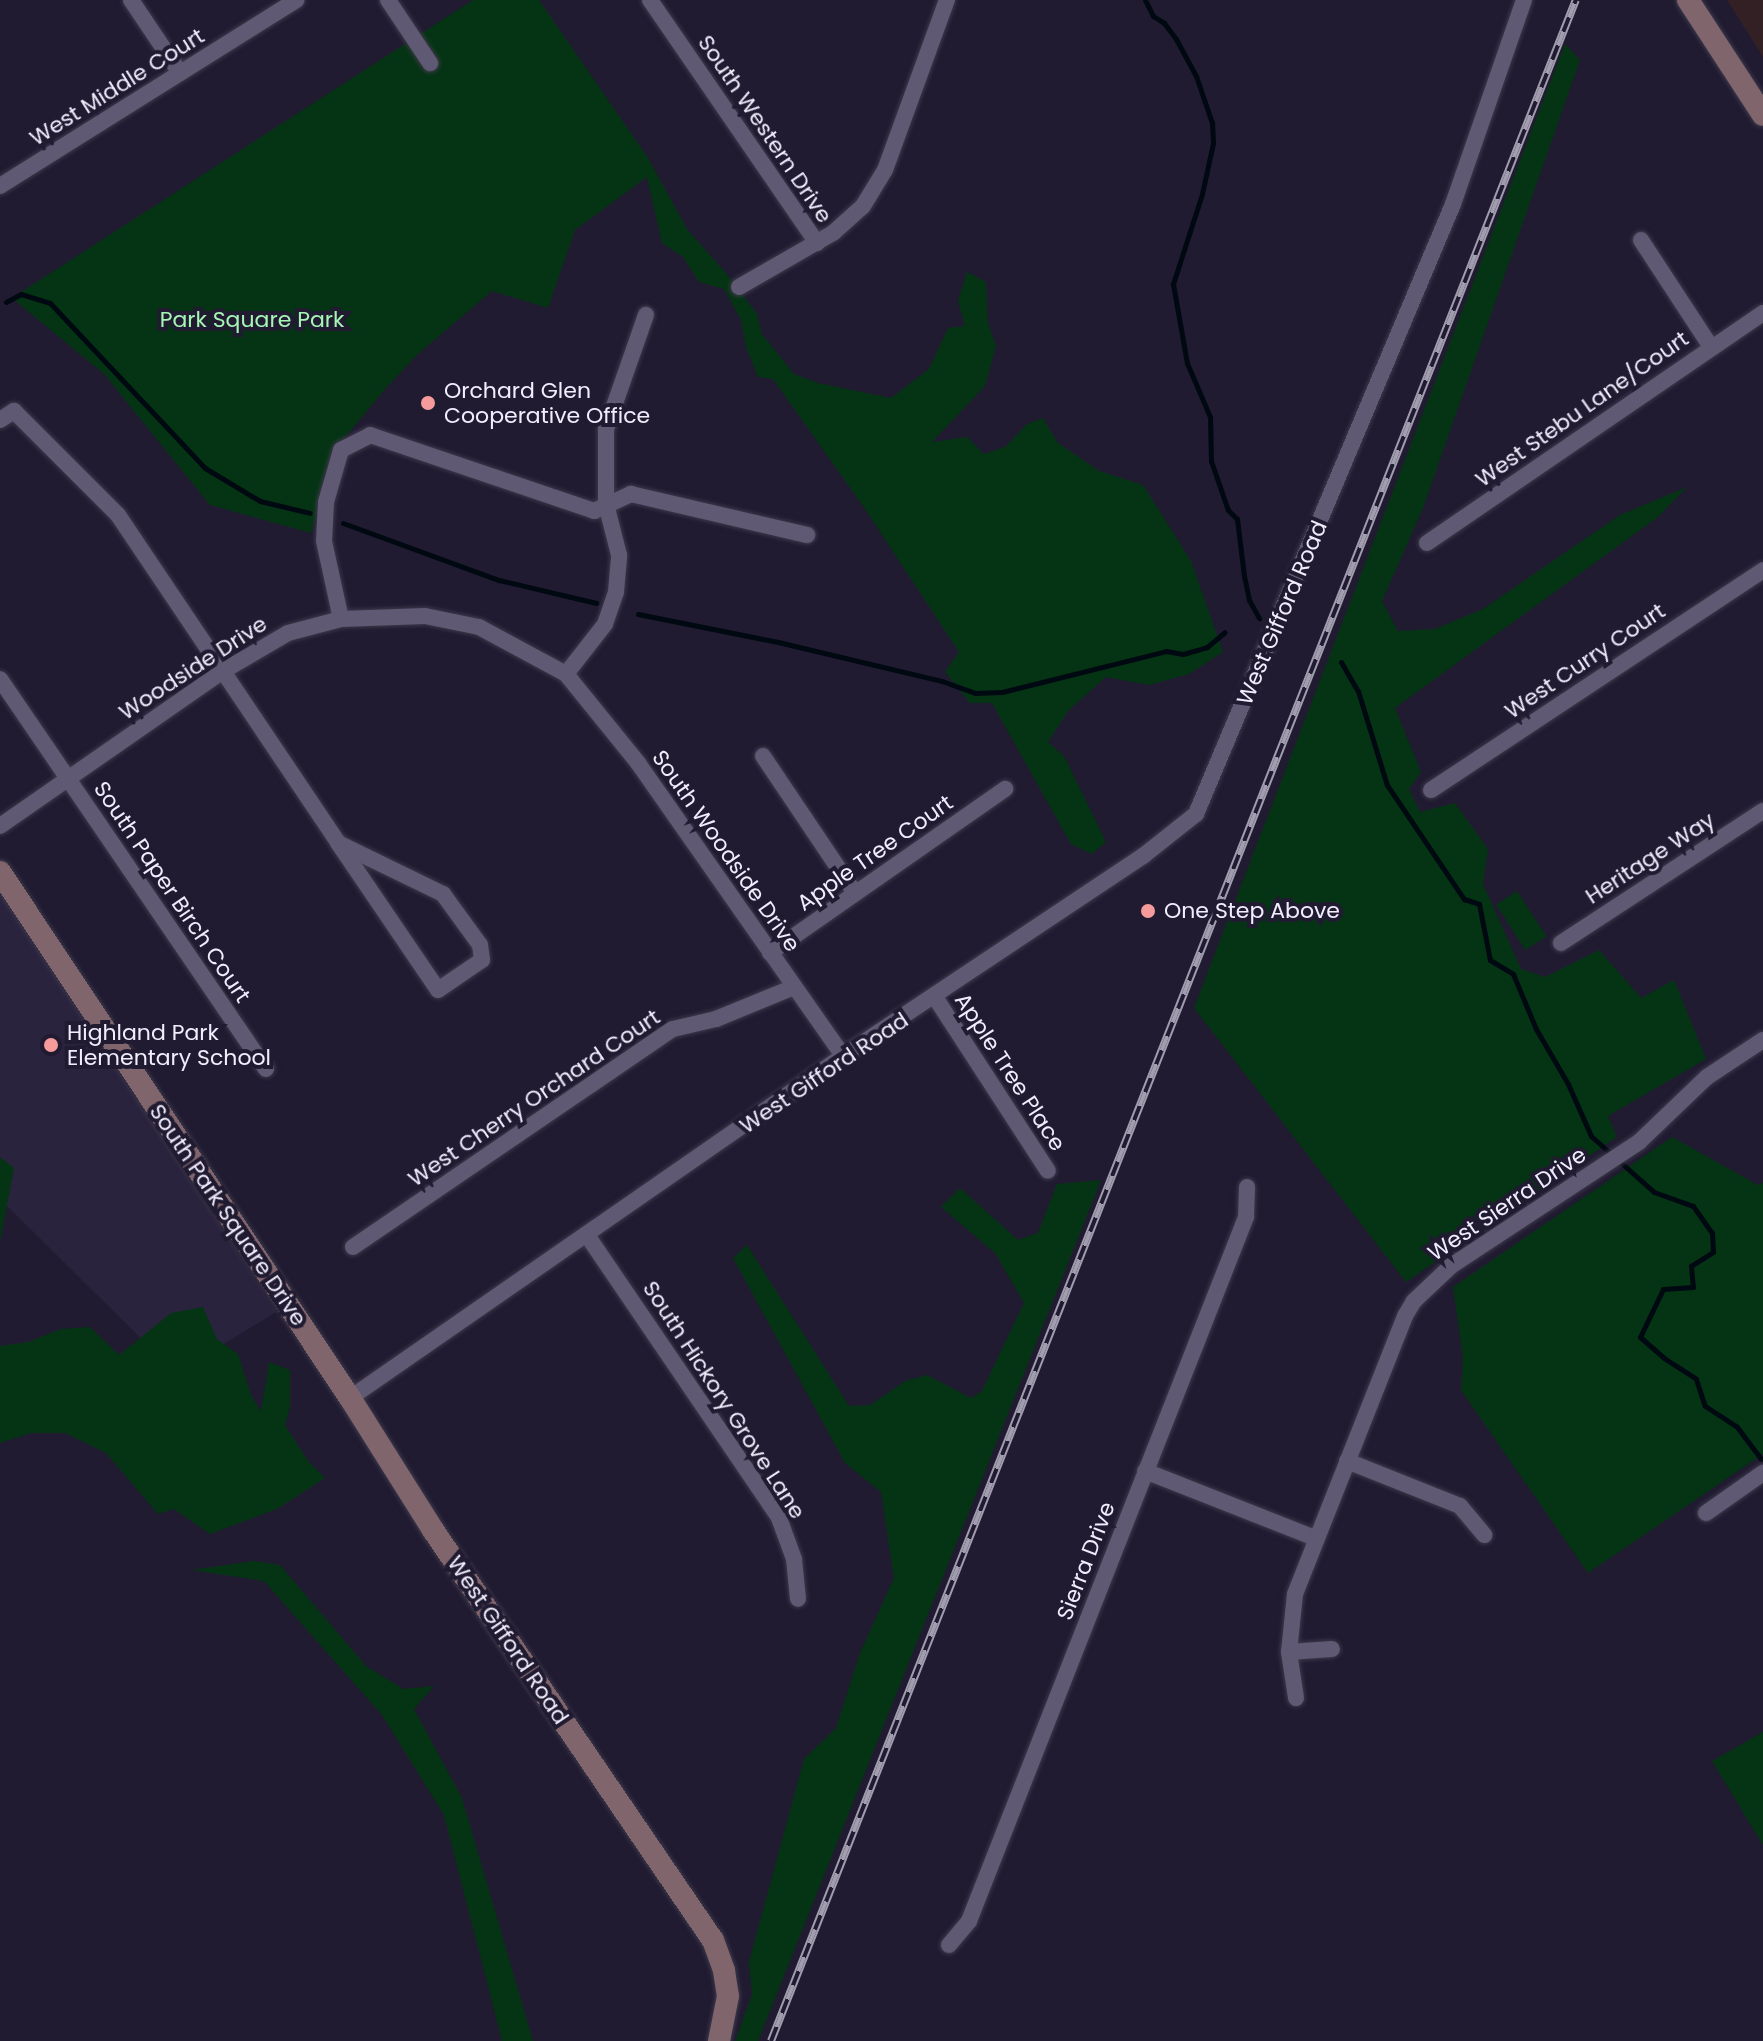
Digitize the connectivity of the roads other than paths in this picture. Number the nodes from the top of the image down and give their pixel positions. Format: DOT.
graph roads {
  1 [pos="131,0"];
  2 [pos="297,0"];
  3 [pos="388,0"];
  4 [pos="650,0"];
  5 [pos="947,0"];
  6 [pos="1524,0"];
  7 [pos="1688,0"];
  8 [pos="430,63"];
  9 [pos="180,73"];
  10 [pos="1763,115"];
  11 [pos="0,186"];
  12 [pos="1641,240"];
  13 [pos="817,243"];
  14 [pos="739,287"];
  15 [pos="1763,313"];
  16 [pos="646,315"];
  17 [pos="1711,347"];
  18 [pos="0,420"];
  19 [pos="606,504"];
  20 [pos="807,535"];
  21 [pos="1427,543"];
  22 [pos="1763,570"];
  23 [pos="341,619"];
  24 [pos="223,671"];
  25 [pos="566,674"];
  26 [pos="0,679"];
  27 [pos="763,756"];
  28 [pos="69,779"];
  29 [pos="1005,789"];
  30 [pos="1431,790"];
  31 [pos="1763,811"];
  32 [pos="0,826"];
  33 [pos="338,843"];
  34 [pos="0,872"];
  35 [pos="855,893"];
  36 [pos="1561,943"];
  37 [pos="770,953"];
  38 [pos="794,987"];
  39 [pos="935,997"];
  40 [pos="1763,1040"];
  41 [pos="843,1056"];
  42 [pos="266,1069"];
  43 [pos="1048,1171"];
  44 [pos="1247,1187"];
  45 [pos="587,1235"];
  46 [pos="353,1247"];
  47 [pos="350,1398"];
  48 [pos="1347,1461"];
  49 [pos="1145,1471"];
  50 [pos="1763,1473"];
  51 [pos="1706,1513"];
  52 [pos="1484,1535"];
  53 [pos="1315,1538"];
  54 [pos="798,1599"];
  55 [pos="1332,1649"];
  56 [pos="1289,1652"];
  57 [pos="1296,1698"];
  58 [pos="949,1945"];
  59 [pos="719,2041"];
  1 -- 9 [label="street"];
  2 -- 9 [label="street, West Middle Court"];
  3 -- 8 [label="street"];
  4 -- 13 [label="street, South Western Drive"];
  5 -- 13 [label="street"];
  6 -- 39 [label="street, West Gifford Road"];
  7 -- 10 [label="street"];
  9 -- 11 [label="street, West Middle Court"];
  12 -- 17 [label="street"];
  13 -- 14 [label="street"];
  15 -- 17 [label="street, West Stebu Lane/Court"];
  16 -- 19 [label="street"];
  17 -- 21 [label="street, West Stebu Lane/Court"];
  18 -- 24 [label="street"];
  19 -- 20 [label="street"];
  19 -- 23 [label="street"];
  19 -- 25 [label="street"];
  22 -- 30 [label="street, West Curry Court"];
  23 -- 24 [label="street, Woodside Drive"];
  23 -- 25 [label="street, Woodside Drive"];
  24 -- 28 [label="street, Woodside Drive"];
  24 -- 33 [label="street"];
  25 -- 37 [label="street, South Woodside Drive"];
  26 -- 28 [label="street, South Paper Birch Court"];
  27 -- 35 [label="street"];
  28 -- 32 [label="street, Woodside Drive"];
  28 -- 42 [label="street, South Paper Birch Court"];
  29 -- 35 [label="street, Apple Tree Court"];
  31 -- 36 [label="street, Heritage Way"];
  33 -- 33 [label="street"];
  34 -- 47 [label="street, South Park Square Drive"];
  35 -- 37 [label="street, Apple Tree Court"];
  37 -- 38 [label="street, South Woodside Drive"];
  38 -- 41 [label="street, South Woodside Drive"];
  38 -- 46 [label="street, West Cherry Orchard Court"];
  39 -- 41 [label="street, West Gifford Road"];
  39 -- 43 [label="street, Apple Tree Place"];
  40 -- 48 [label="street, West Sierra Drive"];
  41 -- 45 [label="street, West Gifford Road"];
  44 -- 49 [label="street, Sierra Drive"];
  45 -- 47 [label="street, West Gifford Road"];
  45 -- 54 [label="street, South Hickory Grove Lane"];
  47 -- 59 [label="street, West Gifford Road"];
  48 -- 52 [label="street"];
  48 -- 53 [label="street, West Sierra Drive"];
  49 -- 53 [label="street"];
  49 -- 58 [label="street, Sierra Drive"];
  50 -- 51 [label="street"];
  53 -- 56 [label="street, West Sierra Drive"];
  55 -- 56 [label="street"];
  56 -- 57 [label="street, West Sierra Drive"];
}
